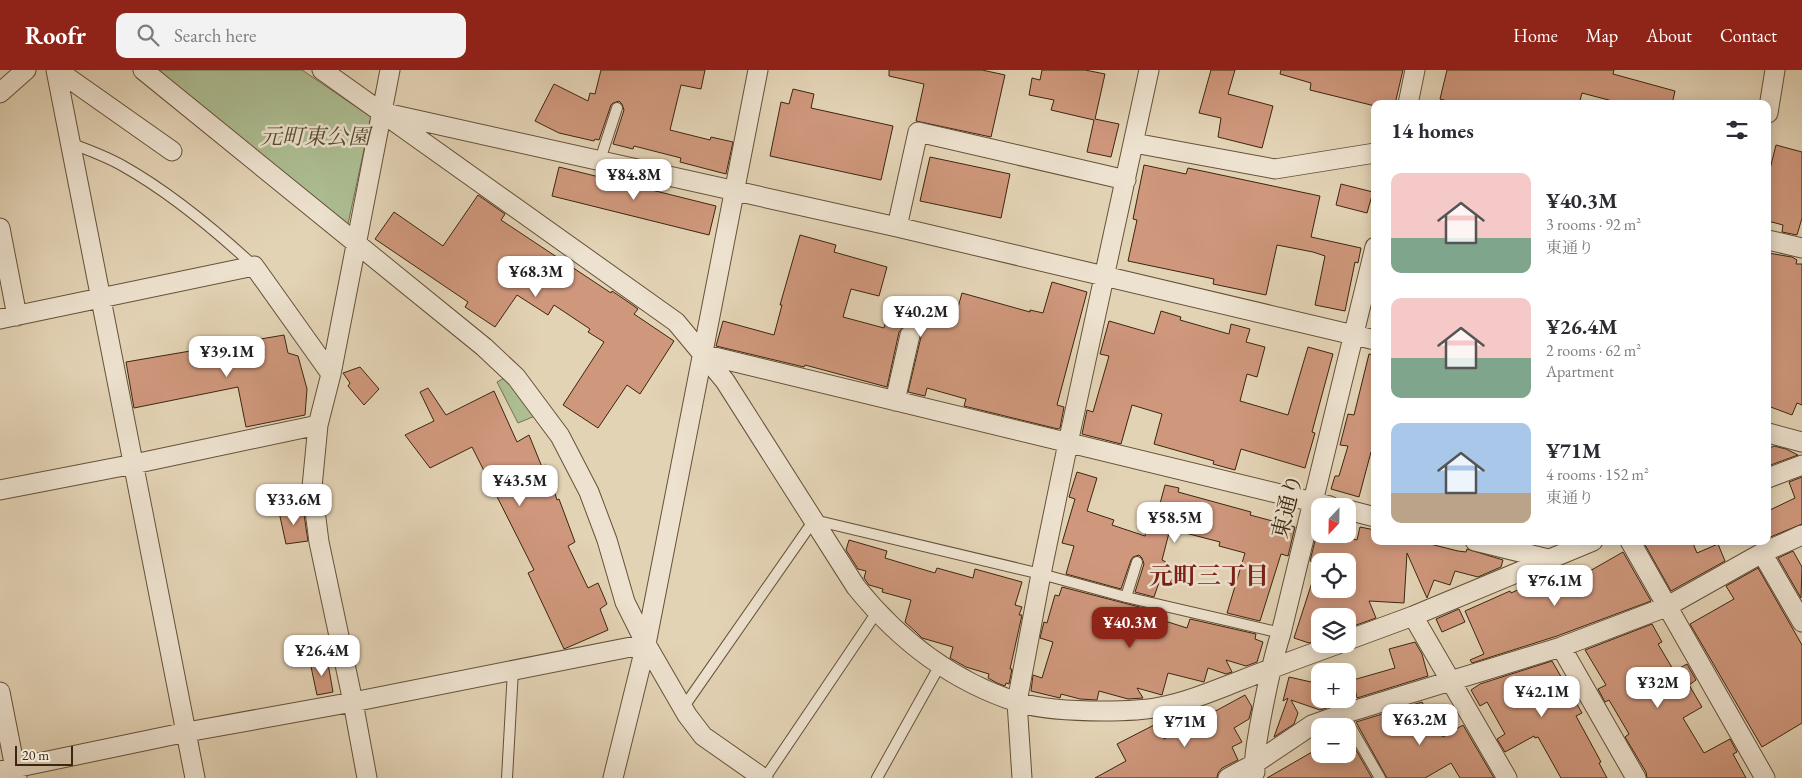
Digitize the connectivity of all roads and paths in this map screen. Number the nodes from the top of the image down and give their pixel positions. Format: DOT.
graph roads {
  1 [pos="26,70"];
  2 [pos="56,70"];
  3 [pos="144,70"];
  4 [pos="322,70"];
  5 [pos="390,70"];
  6 [pos="758,70"];
  7 [pos="1149,70"];
  8 [pos="1415,70"];
  9 [pos="1775,70"];
  10 [pos="0,93"];
  11 [pos="1409,100"];
  12 [pos="1770,100"];
  13 [pos="617,108"];
  14 [pos="381,112"];
  15 [pos="70,143"];
  16 [pos="1134,143"];
  17 [pos="172,151"];
  18 [pos="1371,154"];
  19 [pos="600,160"];
  20 [pos="1126,180"];
  21 [pos="734,189"];
  22 [pos="897,227"];
  23 [pos="0,228"];
  24 [pos="1771,241"];
  25 [pos="356,243"];
  26 [pos="1802,248"];
  27 [pos="1371,264"];
  28 [pos="254,266"];
  29 [pos="1104,275"];
  30 [pos="99,298"];
  31 [pos="8,318"];
  32 [pos="910,335"];
  33 [pos="1354,335"];
  34 [pos="1371,339"];
  35 [pos="702,354"];
  36 [pos="332,374"];
  37 [pos="895,402"];
  38 [pos="318,425"];
  39 [pos="1771,434"];
  40 [pos="1802,442"];
  41 [pos="1068,443"];
  42 [pos="134,464"];
  43 [pos="1802,465"];
  44 [pos="1771,477"];
  45 [pos="0,490"];
  46 [pos="1322,498"];
  47 [pos="1311,502"];
  48 [pos="1356,512"];
  49 [pos="1371,516"];
  50 [pos="814,520"];
  51 [pos="1311,535"];
  52 [pos="1802,535"];
  53 [pos="1491,545"];
  54 [pos="1583,545"];
  55 [pos="1632,545"];
  56 [pos="1762,553"];
  57 [pos="1548,559"];
  58 [pos="1137,562"];
  59 [pos="1041,574"];
  60 [pos="1126,597"];
  61 [pos="1666,607"];
  62 [pos="877,612"];
  63 [pos="1413,616"];
  64 [pos="1802,622"];
  65 [pos="1280,633"];
  66 [pos="1356,637"];
  67 [pos="646,644"];
  68 [pos="1561,648"];
  69 [pos="1314,653"];
  70 [pos="940,665"];
  71 [pos="1270,669"];
  72 [pos="513,670"];
  73 [pos="1452,681"];
  74 [pos="0,692"];
  75 [pos="353,702"];
  76 [pos="1018,702"];
  77 [pos="683,708"];
  78 [pos="1343,714"];
  79 [pos="187,732"];
  80 [pos="1255,771"];
  81 [pos="10,772"];
  82 [pos="195,778"];
  83 [pos="367,778"];
  84 [pos="507,778"];
  85 [pos="613,778"];
  86 [pos="764,778"];
  87 [pos="877,778"];
  88 [pos="1022,778"];
  89 [pos="1228,778"];
  90 [pos="1380,778"];
  91 [pos="1508,778"];
  92 [pos="1636,778"];
  93 [pos="1765,778"];
  1 -- 10 [label="street"];
  2 -- 15 [label="street"];
  2 -- 17 [label="street"];
  3 -- 25 [label="street"];
  4 -- 14 [label="street"];
  5 -- 14 [label="street"];
  6 -- 21 [label="street"];
  7 -- 16 [label="street"];
  8 -- 11 [label="street"];
  9 -- 12 [label="street"];
  13 -- 19 [label="lane"];
  14 -- 19 [label="street"];
  14 -- 25 [label="street"];
  14 -- 35 [label="street"];
  15 -- 28 [label="lane"];
  15 -- 30 [label="street"];
  16 -- 18 [label="street"];
  16 -- 20 [label="street"];
  19 -- 21 [label="street"];
  20 -- 22 [label="street"];
  20 -- 29 [label="street"];
  21 -- 22 [label="street"];
  21 -- 35 [label="street"];
  22 -- 29 [label="street"];
  23 -- 31 [label="street"];
  24 -- 26 [label="street"];
  25 -- 36 [label="street"];
  25 -- 67 [label="street"];
  27 -- 33 [label="street, 東通り"];
  28 -- 30 [label="street"];
  28 -- 36 [label="street"];
  29 -- 33 [label="street"];
  29 -- 41 [label="street"];
  30 -- 31 [label="street"];
  30 -- 42 [label="street"];
  32 -- 37 [label="street"];
  33 -- 34 [label="street"];
  33 -- 46 [label="street, 東通り"];
  35 -- 37 [label="street"];
  35 -- 50 [label="street"];
  35 -- 67 [label="street"];
  36 -- 38 [label="street"];
  37 -- 41 [label="street"];
  38 -- 42 [label="street"];
  38 -- 75 [label="street"];
  39 -- 40 [label="street"];
  41 -- 47 [label="street"];
  41 -- 59 [label="street"];
  42 -- 45 [label="street"];
  42 -- 79 [label="street"];
  43 -- 44 [label="street"];
  48 -- 49 [label="street"];
  50 -- 59 [label="lane"];
  50 -- 62 [label="street"];
  50 -- 77 [label="lane"];
  51 -- 65 [label="street, 東通り"];
  52 -- 56 [label="street"];
  53 -- 57 [label="street"];
  54 -- 57 [label="street"];
  55 -- 61 [label="street"];
  56 -- 61 [label="street"];
  56 -- 64 [label="street"];
  57 -- 63 [label="street"];
  58 -- 60 [label="lane"];
  59 -- 60 [label="lane"];
  59 -- 76 [label="street"];
  60 -- 65 [label="lane"];
  61 -- 68 [label="street"];
  61 -- 93 [label="street"];
  62 -- 70 [label="street"];
  62 -- 86 [label="lane"];
  63 -- 66 [label="street"];
  63 -- 73 [label="street"];
  65 -- 71 [label="street, 東通り"];
  67 -- 72 [label="street"];
  67 -- 77 [label="street"];
  67 -- 85 [label="street"];
  68 -- 73 [label="street"];
  68 -- 92 [label="street"];
  69 -- 71 [label="street"];
  70 -- 76 [label="street"];
  70 -- 87 [label="lane"];
  71 -- 76 [label="street"];
  71 -- 80 [label="street, 東通り"];
  72 -- 75 [label="street"];
  72 -- 84 [label="lane"];
  73 -- 78 [label="street"];
  73 -- 91 [label="street"];
  74 -- 81 [label="street"];
  75 -- 79 [label="street"];
  75 -- 83 [label="street"];
  76 -- 88 [label="street"];
  77 -- 86 [label="street"];
  78 -- 80 [label="street"];
  78 -- 90 [label="lane"];
  79 -- 81 [label="street"];
  79 -- 82 [label="street"];
  80 -- 89 [label="street"];
}
